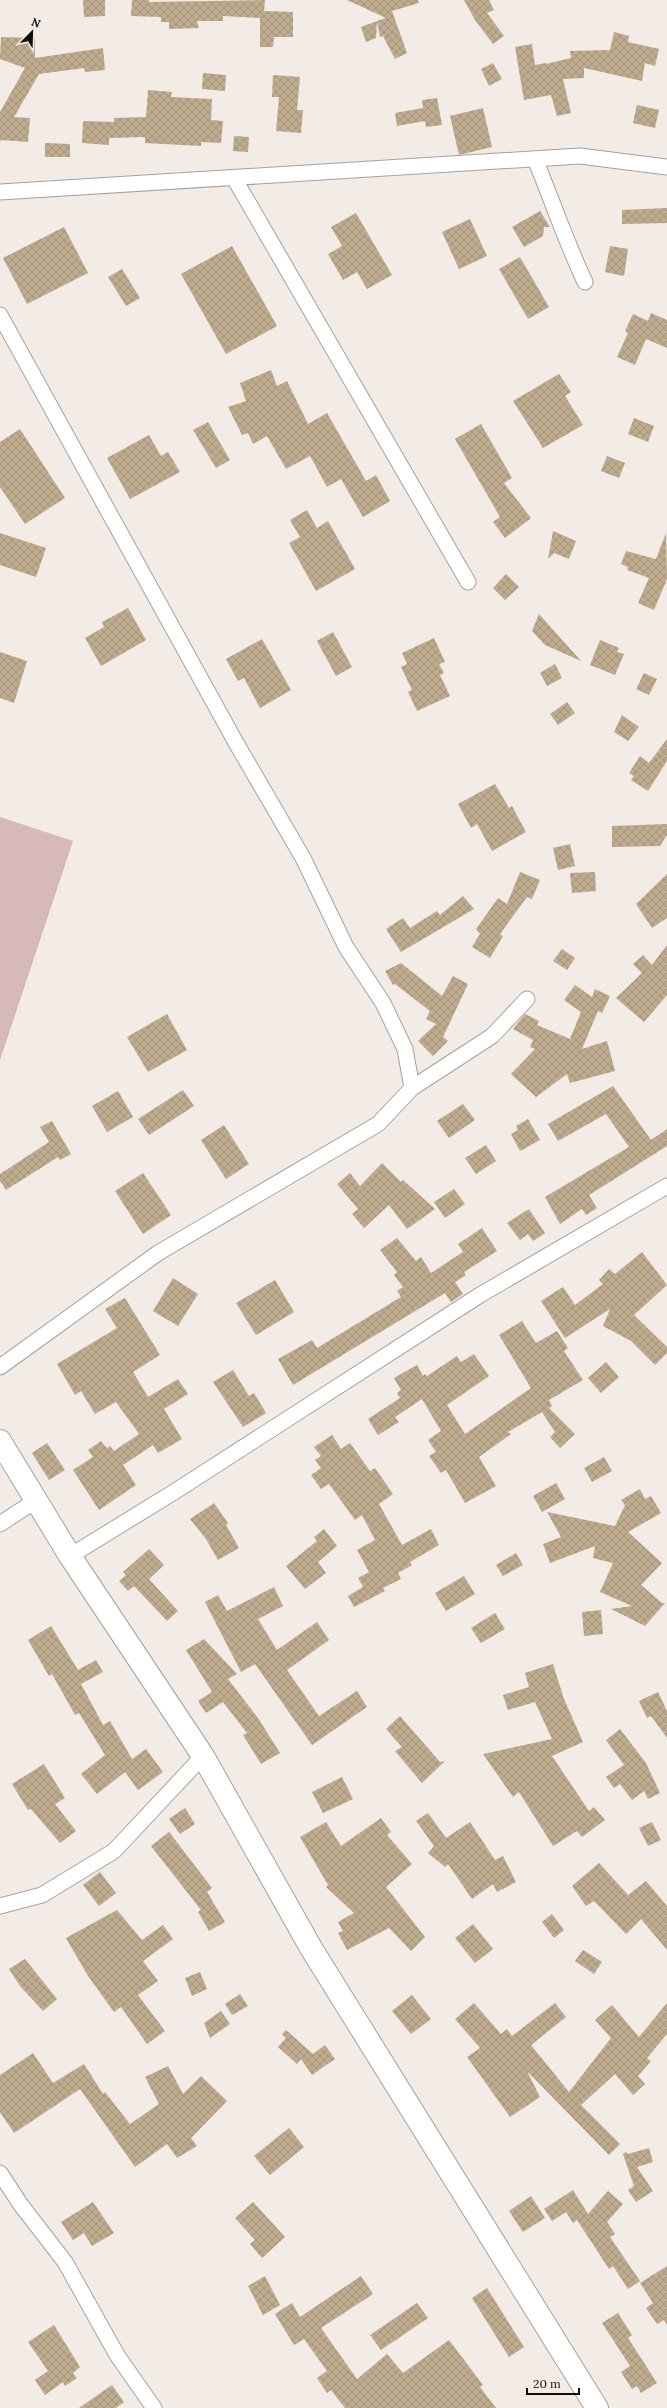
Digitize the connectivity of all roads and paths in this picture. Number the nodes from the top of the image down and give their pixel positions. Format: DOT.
graph roads {
  1 [pos="535,159"];
  2 [pos="667,167"];
  3 [pos="234,178"];
  4 [pos="0,192"];
  5 [pos="585,282"];
  6 [pos="0,315"];
  7 [pos="468,582"];
  8 [pos="527,998"];
  9 [pos="412,1088"];
  10 [pos="667,1186"];
  11 [pos="0,1367"];
  12 [pos="0,1441"];
  13 [pos="36,1501"];
  14 [pos="0,1524"];
  15 [pos="70,1556"];
  16 [pos="203,1756"];
  17 [pos="0,1906"];
  18 [pos="0,2173"];
  19 [pos="154,2408"];
  20 [pos="597,2408"];
  1 -- 2 [label="street"];
  1 -- 3 [label="street"];
  1 -- 5 [label="street"];
  3 -- 4 [label="street"];
  3 -- 7 [label="street"];
  6 -- 9 [label="street"];
  8 -- 9 [label="street"];
  9 -- 11 [label="street"];
  10 -- 15 [label="street"];
  12 -- 13 [label="main road"];
  13 -- 14 [label="street"];
  13 -- 15 [label="main road"];
  15 -- 16 [label="main road"];
  16 -- 17 [label="street"];
  16 -- 20 [label="main road"];
  18 -- 19 [label="street"];
}
